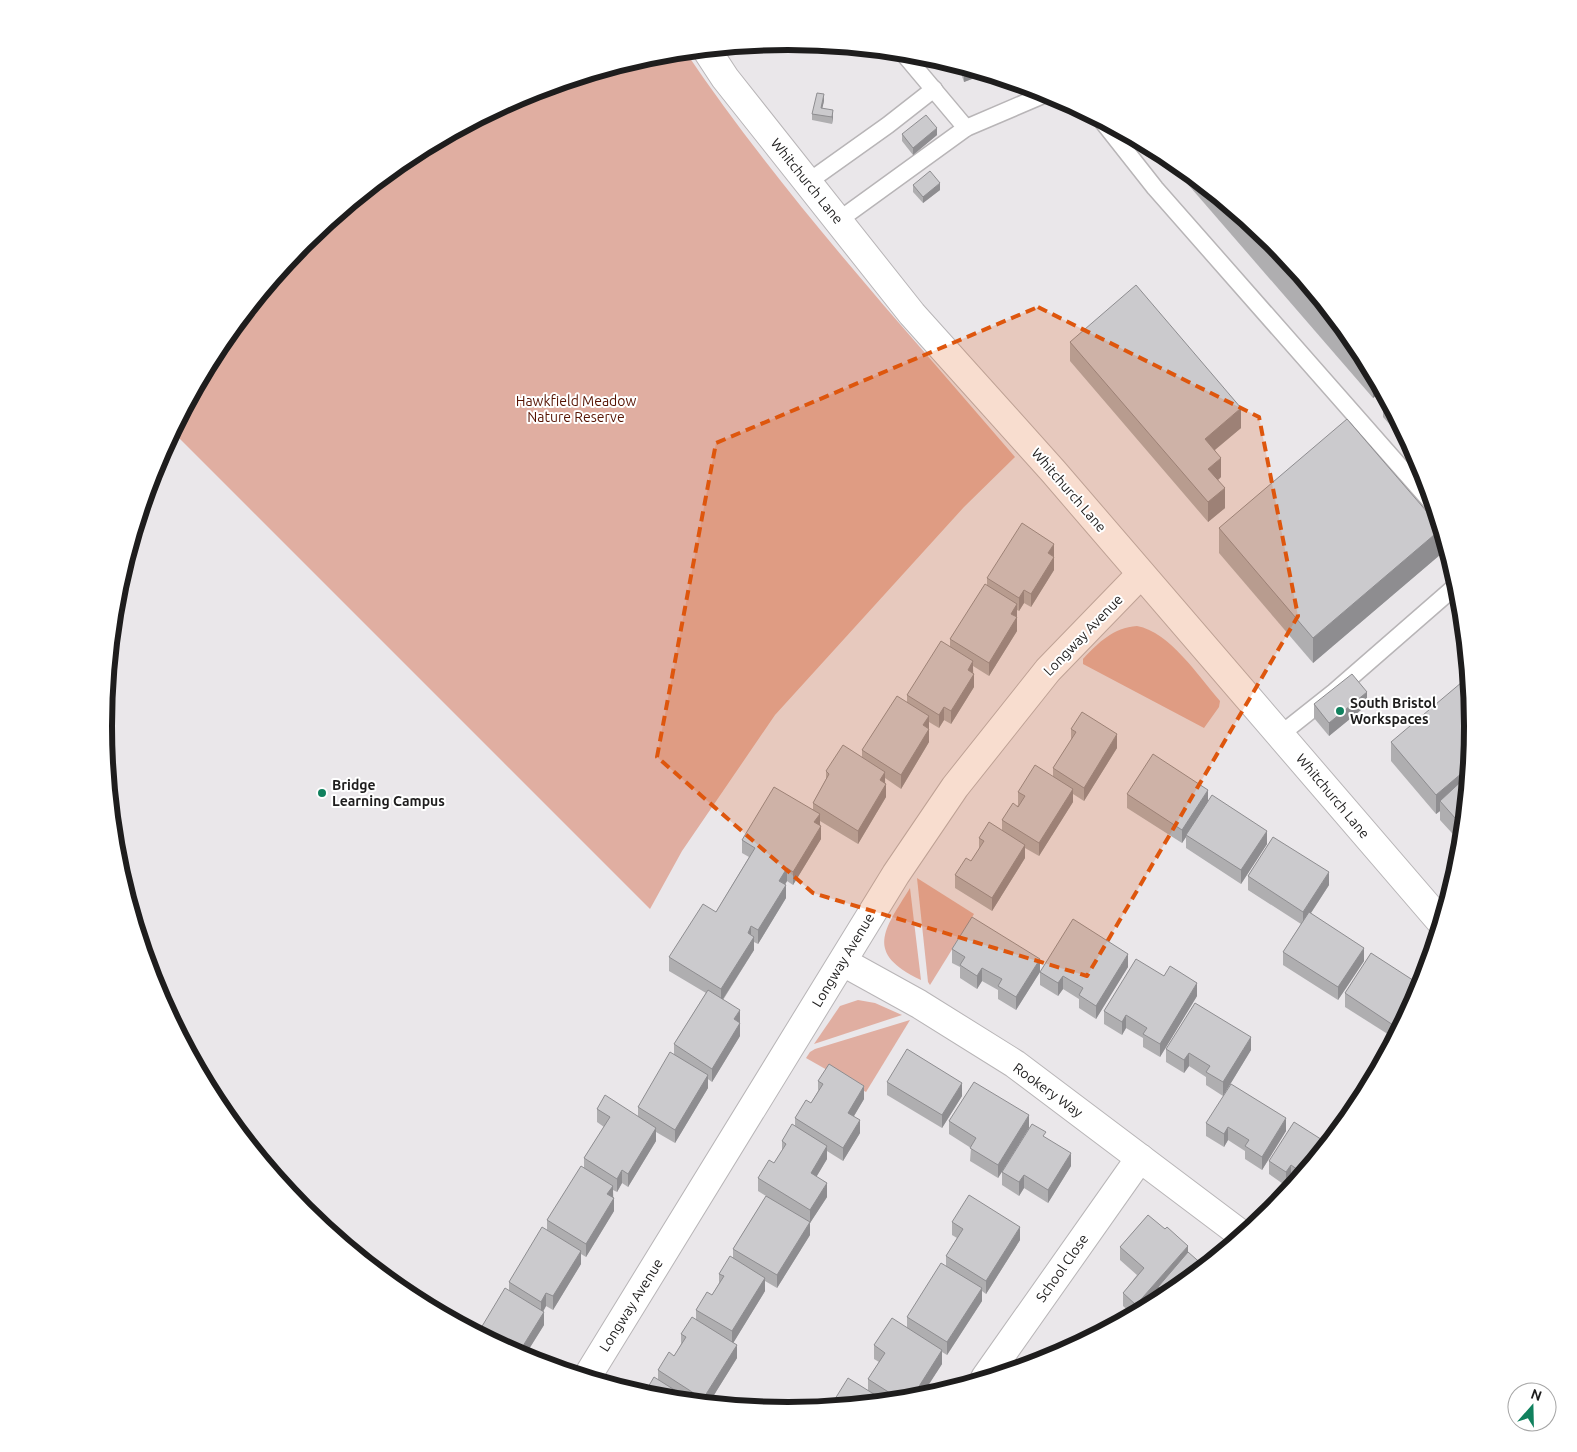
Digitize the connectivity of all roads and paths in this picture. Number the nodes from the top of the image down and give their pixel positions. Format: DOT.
graph roads {
  1 [pos="710,55"];
  2 [pos="911,62"];
  3 [pos="934,89"];
  4 [pos="1036,97"];
  5 [pos="966,128"];
  6 [pos="1112,133"];
  7 [pos="808,182"];
  8 [pos="839,220"];
  9 [pos="1423,492"];
  10 [pos="1141,574"];
  11 [pos="1451,590"];
  12 [pos="1281,734"];
  13 [pos="1436,917"];
  14 [pos="843,962"];
  15 [pos="1140,1158"];
  16 [pos="1237,1231"];
  17 [pos="990,1371"];
  18 [pos="590,1372"];
  1 -- 7 [label="street, Whitchurch Lane"];
  2 -- 3 [label="lane"];
  3 -- 5 [label="lane"];
  3 -- 7 [label="lane"];
  4 -- 5 [label="lane"];
  5 -- 8 [label="lane"];
  6 -- 9 [label="lane"];
  7 -- 8 [label="street, Whitchurch Lane"];
  8 -- 10 [label="street, Whitchurch Lane"];
  10 -- 12 [label="street, Whitchurch Lane"];
  10 -- 14 [label="street, Longway Avenue"];
  11 -- 12 [label="lane"];
  12 -- 13 [label="street, Whitchurch Lane"];
  14 -- 15 [label="street, Rookery Way"];
  14 -- 18 [label="street, Longway Avenue"];
  15 -- 16 [label="street, Rookery Way"];
  15 -- 17 [label="street, School Close"];
}
